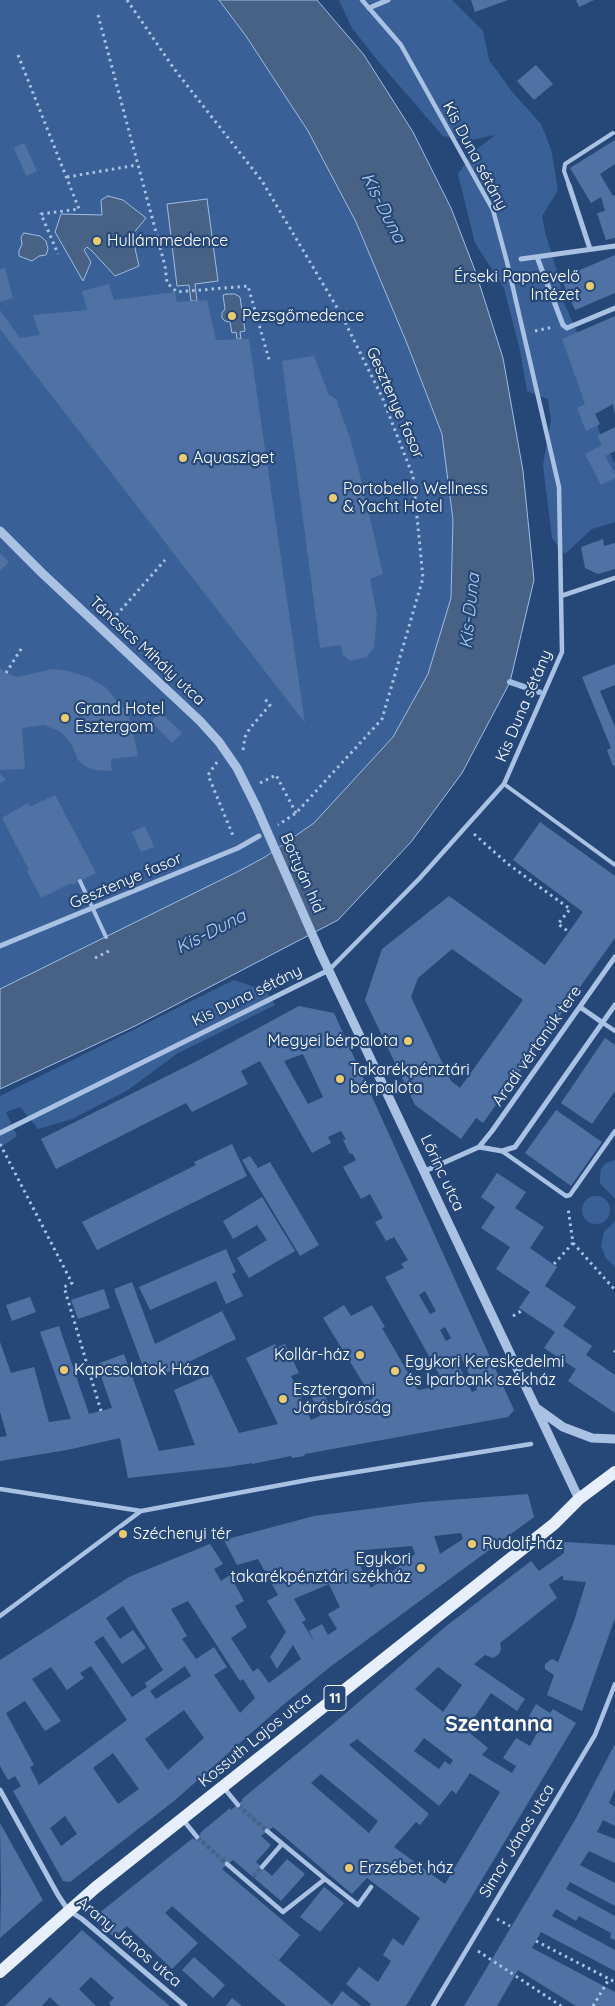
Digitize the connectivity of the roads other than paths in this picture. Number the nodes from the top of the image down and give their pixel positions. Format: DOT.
graph roads {
  1 [pos="362,0"];
  2 [pos="388,0"];
  3 [pos="369,8"];
  4 [pos="613,133"];
  5 [pos="568,185"];
  6 [pos="615,246"];
  7 [pos="590,250"];
  8 [pos="537,256"];
  9 [pos="521,259"];
  10 [pos="615,308"];
  11 [pos="0,531"];
  12 [pos="615,578"];
  13 [pos="561,596"];
  14 [pos="504,784"];
  15 [pos="256,806"];
  16 [pos="259,836"];
  17 [pos="615,864"];
  18 [pos="80,881"];
  19 [pos="93,909"];
  20 [pos="106,937"];
  21 [pos="0,946"];
  22 [pos="320,952"];
  23 [pos="615,958"];
  24 [pos="329,970"];
  25 [pos="615,1005"];
  26 [pos="580,1007"];
  27 [pos="603,1023"];
  28 [pos="615,1031"];
  29 [pos="615,1131"];
  30 [pos="0,1133"];
  31 [pos="479,1147"];
  32 [pos="502,1152"];
  33 [pos="424,1171"];
  34 [pos="534,1407"];
  35 [pos="615,1439"];
  36 [pos="531,1444"];
  37 [pos="615,1472"];
  38 [pos="0,1489"];
  39 [pos="579,1499"];
  40 [pos="141,1511"];
  41 [pos="0,1616"];
  42 [pos="615,1684"];
  43 [pos="223,1787"];
  44 [pos="0,1790"];
  45 [pos="238,1805"];
  46 [pos="182,1819"];
  47 [pos="267,1832"];
  48 [pos="197,1837"];
  49 [pos="282,1844"];
  50 [pos="227,1864"];
  51 [pos="262,1867"];
  52 [pos="253,1877"];
  53 [pos="325,1880"];
  54 [pos="248,1883"];
  55 [pos="371,1887"];
  56 [pos="68,1910"];
  57 [pos="0,1972"];
  58 [pos="185,2006"];
  59 [pos="433,2006"];
  1 -- 3 [label="street, Kis Duna sétány"];
  2 -- 3 [label="street"];
  3 -- 13 [label="street, Kis Duna sétány"];
  4 -- 5 [label="lane"];
  5 -- 7 [label="street"];
  6 -- 7 [label="street"];
  7 -- 8 [label="street"];
  8 -- 9 [label="street"];
  8 -- 10 [label="street"];
  11 -- 15 [label="street, Táncsics Mihály utca"];
  12 -- 13 [label="street"];
  13 -- 14 [label="street, Kis Duna sétány"];
  14 -- 17 [label="lane"];
  14 -- 24 [label="street, Kis Duna sétány"];
  15 -- 22 [label="street, Bottyán híd, bridge"];
  16 -- 19 [label="street, Gesztenye fasor"];
  18 -- 19 [label="lane"];
  19 -- 20 [label="lane"];
  19 -- 21 [label="street, Gesztenye fasor"];
  22 -- 24 [label="street, Lőrinc utca"];
  23 -- 26 [label="street, Aradi vértanúk tere"];
  24 -- 30 [label="street, Kis Duna sétány"];
  24 -- 33 [label="street, Lőrinc utca"];
  25 -- 27 [label="street"];
  26 -- 27 [label="street"];
  26 -- 31 [label="street, Aradi vértanúk tere"];
  27 -- 28 [label="street"];
  27 -- 32 [label="street"];
  29 -- 32 [label="street"];
  31 -- 32 [label="street"];
  31 -- 33 [label="street, Aradi vértanúk tere"];
  33 -- 34 [label="street, Lőrinc utca"];
  34 -- 35 [label="street"];
  34 -- 39 [label="street, Lőrinc utca"];
  36 -- 40 [label="street"];
  37 -- 39 [label="main road, 11"];
  38 -- 40 [label="street"];
  39 -- 43 [label="main road, Kossuth Lajos utca / 11"];
  40 -- 41 [label="street"];
  42 -- 59 [label="street, Simor János utca"];
  43 -- 45 [label="street"];
  43 -- 46 [label="main road, Kossuth Lajos utca / 11"];
  44 -- 56 [label="street, Arany János utca"];
  46 -- 48 [label="street"];
  46 -- 56 [label="main road, Kossuth Lajos utca / 11"];
  47 -- 49 [label="street"];
  49 -- 51 [label="street"];
  49 -- 53 [label="street"];
  50 -- 54 [label="street"];
  52 -- 54 [label="street"];
  53 -- 54 [label="street"];
  53 -- 55 [label="street"];
  56 -- 57 [label="main road, Kossuth Lajos utca / 11"];
  56 -- 58 [label="street, Arany János utca"];
}
